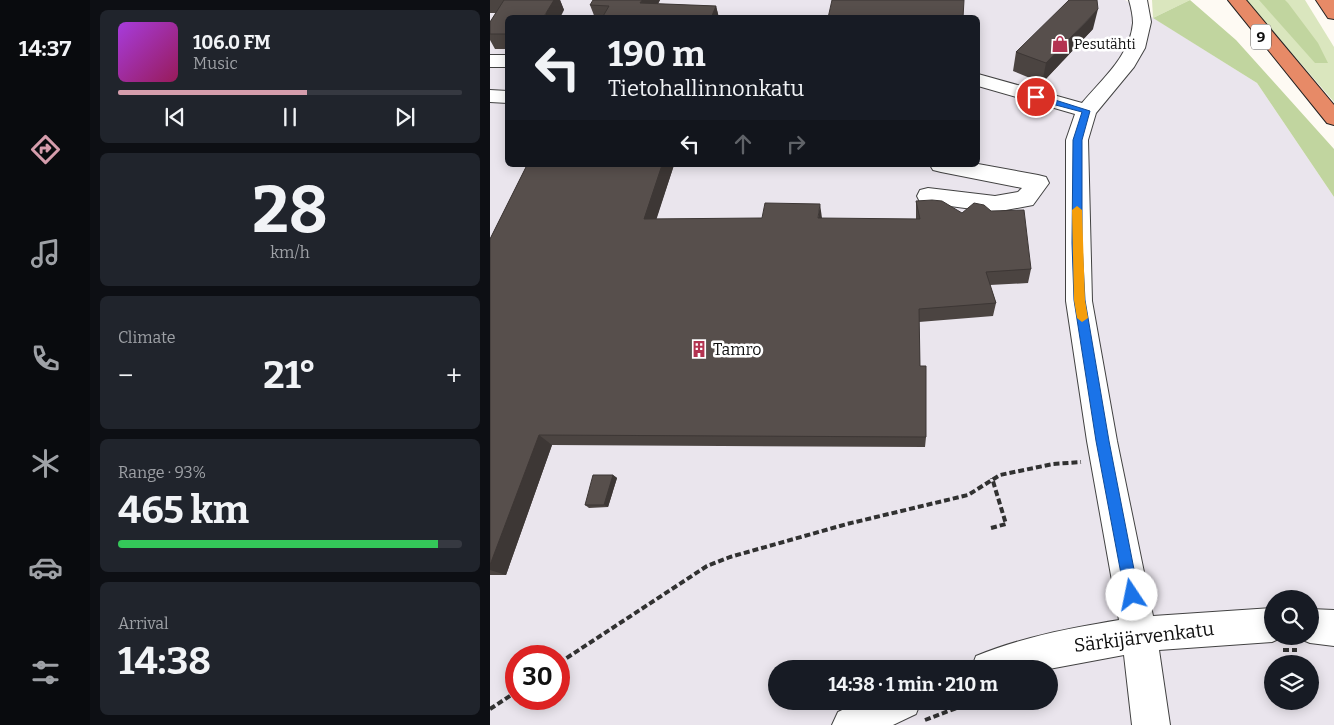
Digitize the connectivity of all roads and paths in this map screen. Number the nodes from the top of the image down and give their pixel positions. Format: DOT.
graph roads {
  1 [pos="1138,0"];
  2 [pos="1224,0"];
  3 [pos="1237,0"];
  4 [pos="1325,0"];
  5 [pos="1334,14"];
  6 [pos="490,61"];
  7 [pos="505,61"];
  8 [pos="1299,72"];
  9 [pos="980,81"];
  10 [pos="490,96"];
  11 [pos="505,97"];
  12 [pos="1086,111"];
  13 [pos="1334,118"];
  14 [pos="952,167"];
  15 [pos="928,196"];
  16 [pos="1089,461"];
  17 [pos="992,478"];
  18 [pos="991,528"];
  19 [pos="1264,625"];
  20 [pos="1319,627"];
  21 [pos="1334,628"];
  22 [pos="1139,634"];
  23 [pos="570,656"];
  24 [pos="1020,660"];
  25 [pos="505,699"];
  26 [pos="490,709"];
  27 [pos="912,711"];
  28 [pos="851,725"];
  29 [pos="1151,725"];
  1 -- 12 [label="street"];
  2 -- 8 [label="highway, 9"];
  3 -- 8 [label="highway"];
  4 -- 5 [label="highway"];
  6 -- 7 [label="street"];
  8 -- 13 [label="highway, 9"];
  9 -- 12 [label="street"];
  10 -- 11 [label="street"];
  12 -- 22 [label="street"];
  14 -- 15 [label="street"];
  16 -- 17 [label="path"];
  17 -- 18 [label="path"];
  17 -- 23 [label="path"];
  19 -- 22 [label="street, Särkijärvenkatu"];
  20 -- 21 [label="street"];
  22 -- 24 [label="street, Särkijärvenkatu"];
  22 -- 29 [label="street"];
  25 -- 26 [label="path"];
  27 -- 28 [label="street"];
}
